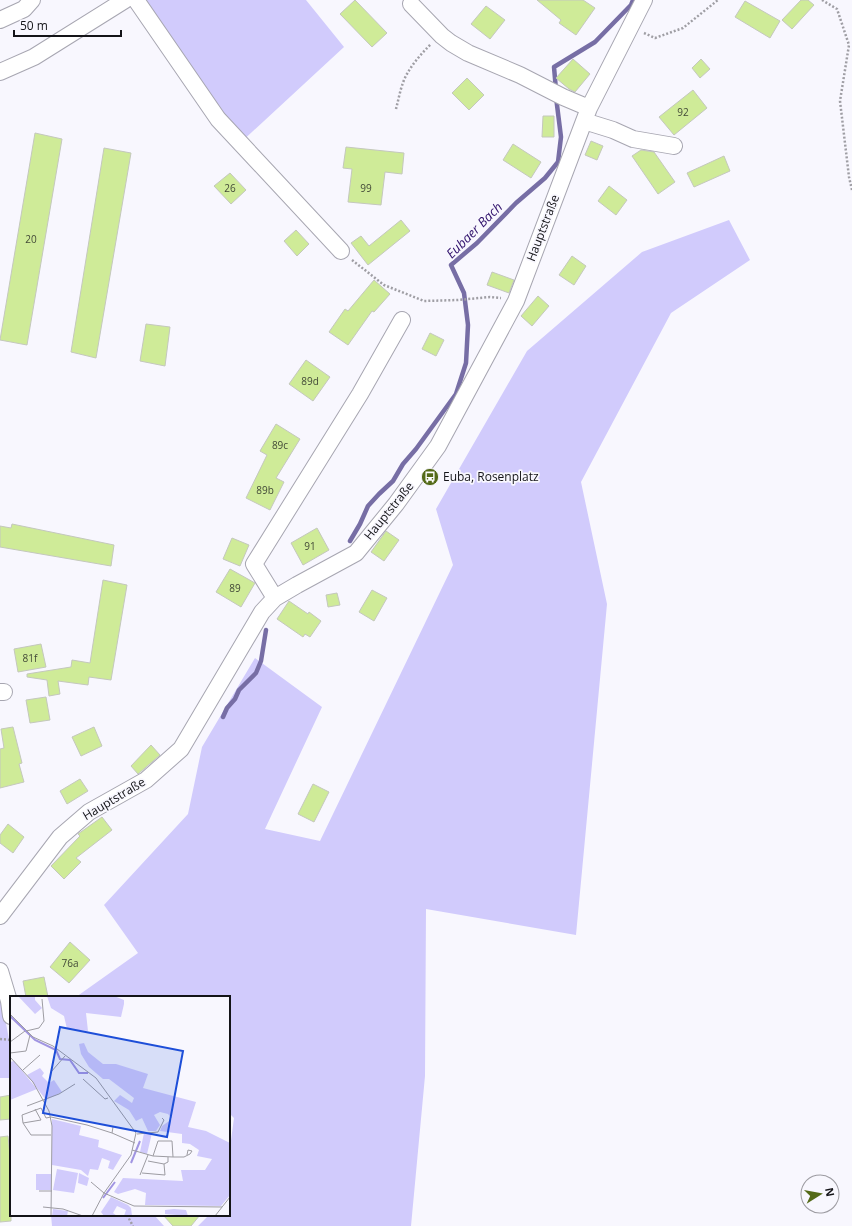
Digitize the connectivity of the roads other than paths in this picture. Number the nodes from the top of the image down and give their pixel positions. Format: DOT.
graph roads {
  1 [pos="32,0"];
  2 [pos="125,0"];
  3 [pos="136,0"];
  4 [pos="644,0"];
  5 [pos="411,4"];
  6 [pos="0,20"];
  7 [pos="0,72"];
  8 [pos="587,115"];
  9 [pos="674,146"];
  10 [pos="341,251"];
  11 [pos="402,320"];
  12 [pos="275,598"];
  13 [pos="0,916"];
  14 [pos="0,973"];
  15 [pos="10,1009"];
  1 -- 6 [label="street"];
  2 -- 7 [label="street"];
  3 -- 10 [label="street"];
  4 -- 8 [label="street, Hauptstraße"];
  5 -- 8 [label="street"];
  8 -- 9 [label="street"];
  8 -- 12 [label="street, Hauptstraße"];
  11 -- 12 [label="street"];
  12 -- 13 [label="street, Hauptstraße"];
  14 -- 15 [label="street"];
}
